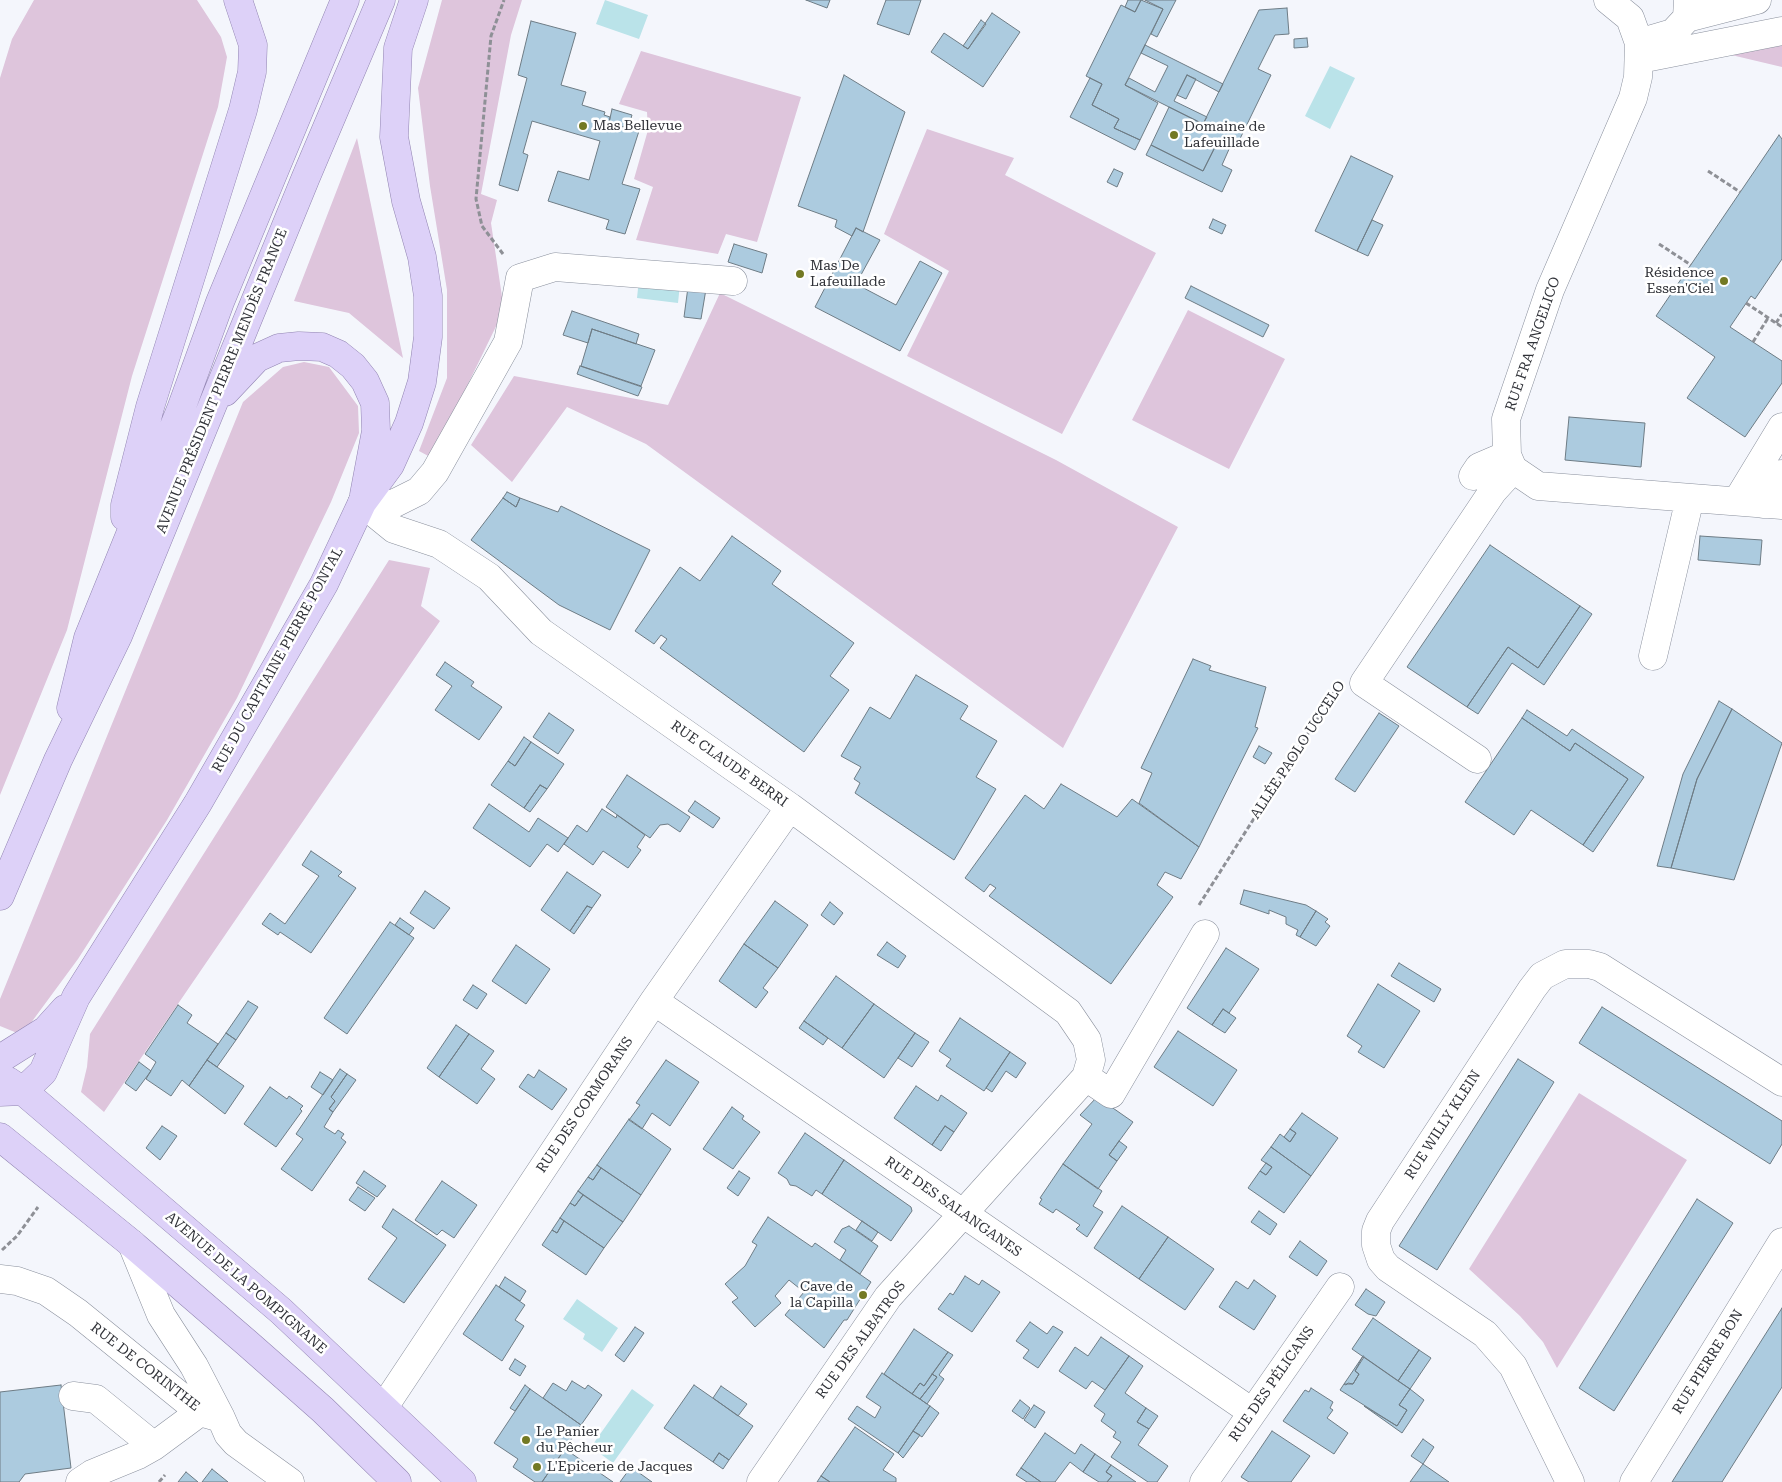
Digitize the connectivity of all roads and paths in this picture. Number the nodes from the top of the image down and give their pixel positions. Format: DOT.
graph roads {
  1 [pos="238,0"];
  2 [pos="345,0"];
  3 [pos="381,0"];
  4 [pos="414,0"];
  5 [pos="504,0"];
  6 [pos="1708,0"];
  7 [pos="1757,0"];
  8 [pos="1615,2"];
  9 [pos="1687,9"];
  10 [pos="1782,31"];
  11 [pos="1639,51"];
  12 [pos="1708,171"];
  13 [pos="1740,192"];
  14 [pos="1659,244"];
  15 [pos="1691,265"];
  16 [pos="520,278"];
  17 [pos="733,280"];
  18 [pos="1746,303"];
  19 [pos="1782,314"];
  20 [pos="1768,318"];
  21 [pos="1776,323"];
  22 [pos="1782,327"];
  23 [pos="1753,342"];
  24 [pos="212,408"];
  25 [pos="1782,427"];
  26 [pos="1510,462"];
  27 [pos="1782,474"];
  28 [pos="1473,476"];
  29 [pos="1690,498"];
  30 [pos="362,503"];
  31 [pos="1760,503"];
  32 [pos="126,544"];
  33 [pos="1653,656"];
  34 [pos="1339,686"];
  35 [pos="1477,759"];
  36 [pos="58,760"];
  37 [pos="790,807"];
  38 [pos="0,896"];
  39 [pos="1200,923"];
  40 [pos="76,997"];
  41 [pos="654,1001"];
  42 [pos="0,1059"];
  43 [pos="0,1077"];
  44 [pos="1086,1077"];
  45 [pos="1782,1082"];
  46 [pos="11,1092"];
  47 [pos="0,1137"];
  48 [pos="40,1204"];
  49 [pos="963,1214"];
  50 [pos="1782,1242"];
  51 [pos="132,1244"];
  52 [pos="0,1252"];
  53 [pos="0,1279"];
  54 [pos="1340,1287"];
  55 [pos="73,1396"];
  56 [pos="384,1407"];
  57 [pos="1252,1412"];
  58 [pos="211,1415"];
  59 [pos="154,1446"];
  60 [pos="169,1470"];
  61 [pos="284,1477"];
  62 [pos="80,1482"];
  63 [pos="159,1482"];
  64 [pos="397,1482"];
  65 [pos="462,1482"];
  66 [pos="761,1482"];
  67 [pos="1204,1482"];
  68 [pos="1570,1482"];
  69 [pos="1634,1482"];
  1 -- 32 [label="main road"];
  2 -- 32 [label="main road, AVENUE PRÉSIDENT PIERRE MENDÈS FRANCE"];
  3 -- 24 [label="main road, AVENUE PRÉSIDENT PIERRE MENDÈS FRANCE"];
  4 -- 30 [label="main road"];
  5 -- 16 [label="path"];
  6 -- 9 [label="street"];
  7 -- 9 [label="street"];
  8 -- 11 [label="street"];
  9 -- 11 [label="street"];
  10 -- 11 [label="street"];
  11 -- 26 [label="street, RUE FRA ANGELICO"];
  12 -- 13 [label="path"];
  14 -- 15 [label="path"];
  16 -- 17 [label="street"];
  16 -- 30 [label="street"];
  18 -- 20 [label="path"];
  19 -- 21 [label="path"];
  20 -- 21 [label="path"];
  20 -- 23 [label="path"];
  21 -- 22 [label="path"];
  24 -- 30 [label="main road"];
  24 -- 36 [label="main road, AVENUE PRÉSIDENT PIERRE MENDÈS FRANCE"];
  25 -- 31 [label="street"];
  26 -- 28 [label="street"];
  26 -- 29 [label="street"];
  26 -- 35 [label="street"];
  27 -- 31 [label="street"];
  29 -- 31 [label="street"];
  29 -- 33 [label="street"];
  30 -- 37 [label="street, RUE CLAUDE BERRI"];
  30 -- 40 [label="main road, RUE DU CAPITAINE PIERRE PONTAL"];
  32 -- 36 [label="main road, AVENUE PRÉSIDENT PIERRE MENDÈS FRANCE"];
  34 -- 39 [label="path, ALLÉE PAOLO UCCELO"];
  36 -- 38 [label="main road, AVENUE PRÉSIDENT PIERRE MENDÈS FRANCE"];
  37 -- 41 [label="street, RUE DES CORMORANS"];
  37 -- 44 [label="street, RUE CLAUDE BERRI"];
  39 -- 44 [label="street"];
  40 -- 42 [label="main road, RUE DU CAPITAINE PIERRE PONTAL"];
  40 -- 46 [label="main road, RUE DU CAPITAINE PIERRE PONTAL"];
  41 -- 49 [label="street, RUE DES SALANGANES"];
  41 -- 56 [label="street, RUE DES CORMORANS"];
  43 -- 46 [label="main road, AVENUE DE LA POMPIGNANE"];
  44 -- 49 [label="street, RUE DES ALBATROS"];
  45 -- 68 [label="street, RUE WILLY KLEIN"];
  46 -- 56 [label="main road, AVENUE DE LA POMPIGNANE"];
  47 -- 51 [label="main road"];
  48 -- 52 [label="path"];
  49 -- 57 [label="street, RUE DES SALANGANES"];
  49 -- 66 [label="street, RUE DES ALBATROS"];
  50 -- 69 [label="street, RUE PIERRE BON"];
  51 -- 58 [label="street"];
  51 -- 64 [label="main road"];
  53 -- 58 [label="street, RUE DE CORINTHE"];
  54 -- 57 [label="street, RUE DES PÉLICANS"];
  55 -- 59 [label="street"];
  56 -- 65 [label="main road, AVENUE DE LA POMPIGNANE"];
  57 -- 67 [label="street, RUE DES PÉLICANS"];
  58 -- 59 [label="street"];
  58 -- 61 [label="street, RUE DE CORINTHE"];
  59 -- 62 [label="street"];
  60 -- 63 [label="path"];
}
